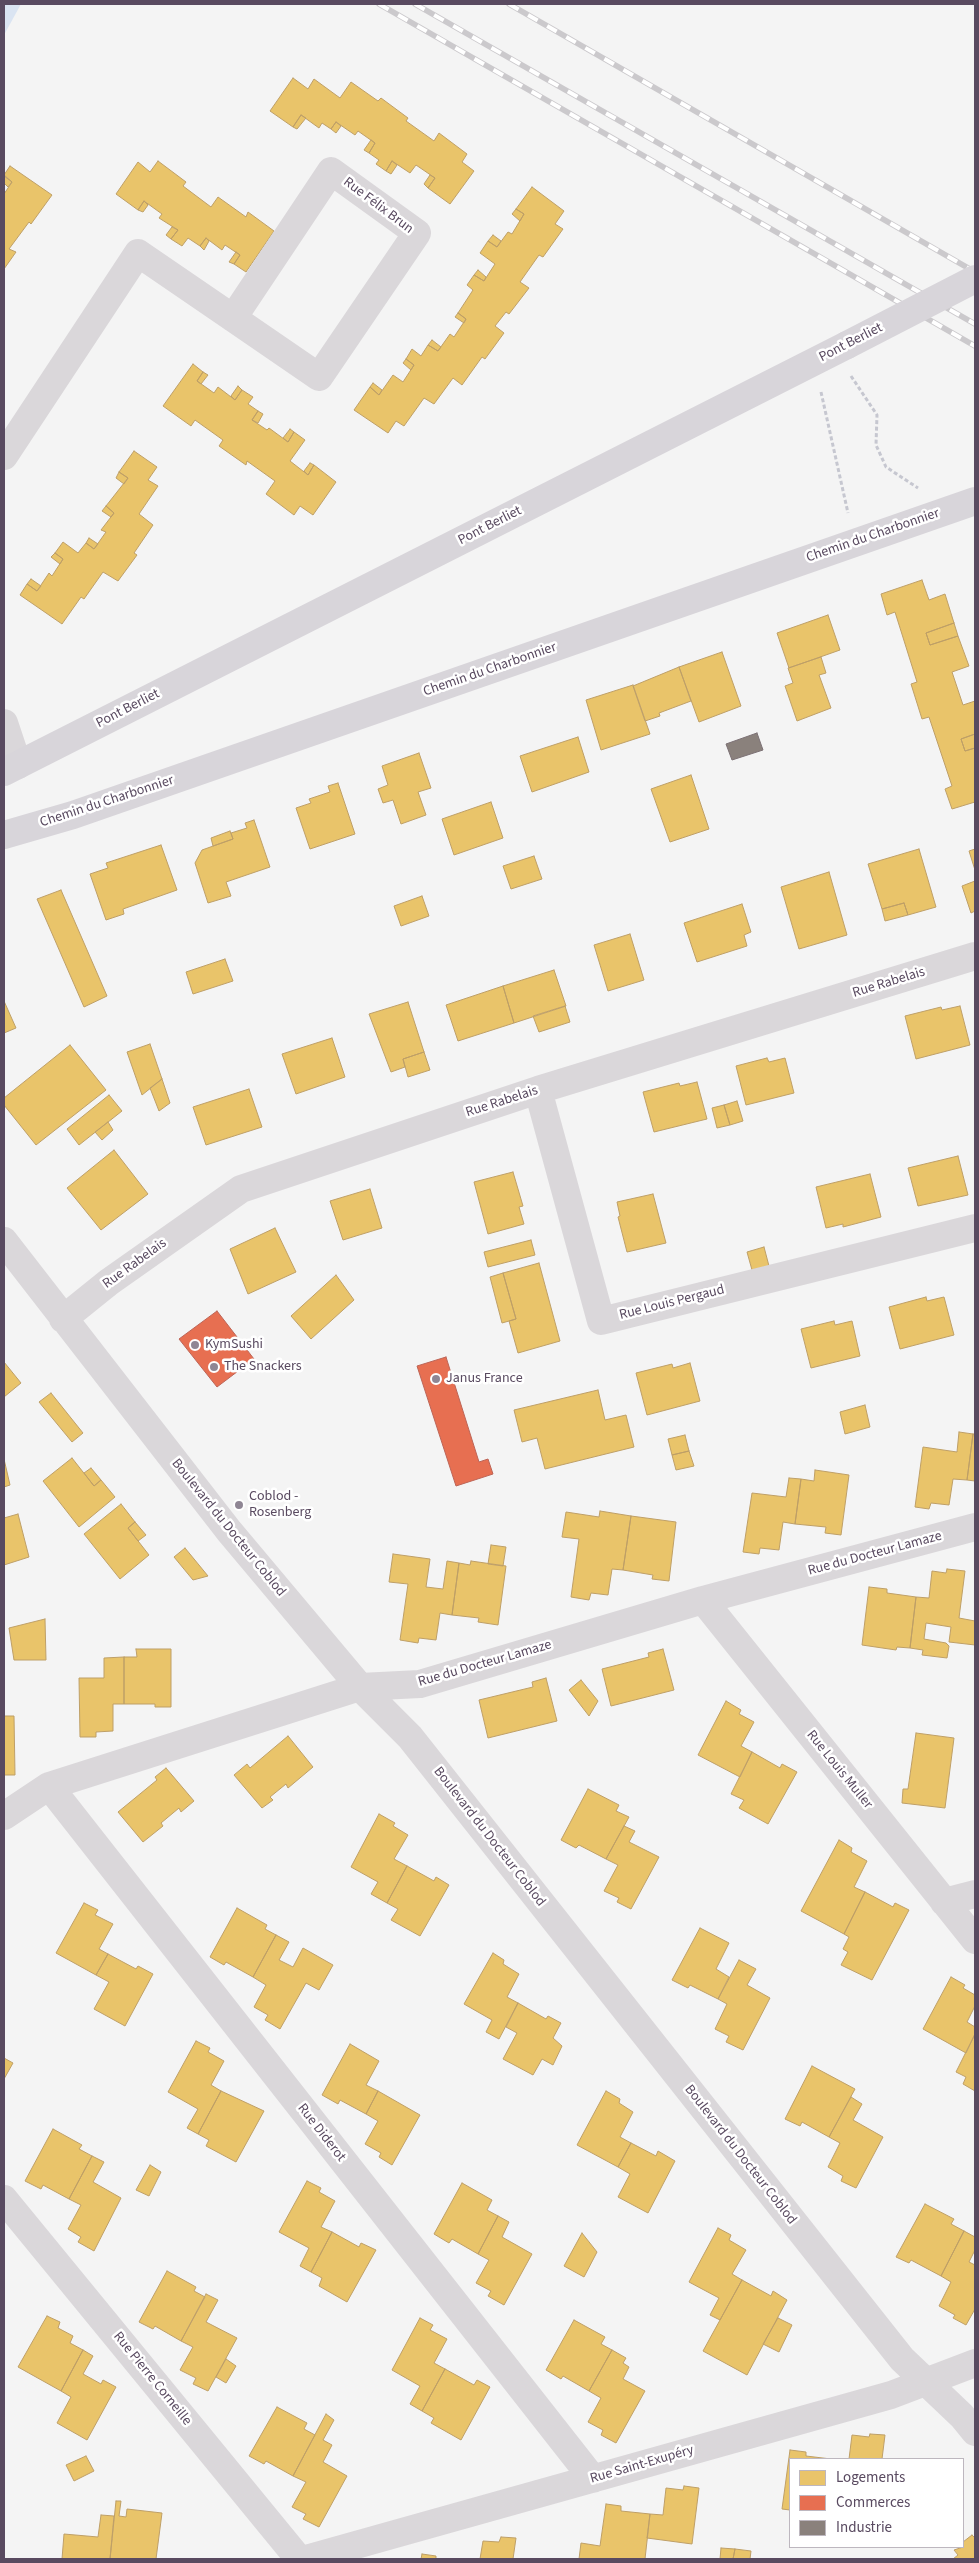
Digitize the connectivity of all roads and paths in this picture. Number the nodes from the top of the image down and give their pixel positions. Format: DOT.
graph roads {
  1 [pos="975,279"];
  2 [pos="233,318"];
  3 [pos="853,342"];
  4 [pos="814,361"];
  5 [pos="4,456"];
  6 [pos="975,501"];
  7 [pos="946,511"];
  8 [pos="854,543"];
  9 [pos="4,723"];
  10 [pos="11,768"];
  11 [pos="4,835"];
  12 [pos="975,956"];
  13 [pos="538,1090"];
  14 [pos="975,1228"];
  15 [pos="4,1241"];
  16 [pos="62,1319"];
  17 [pos="975,1527"];
  18 [pos="703,1600"];
  19 [pos="360,1686"];
  20 [pos="49,1786"];
  21 [pos="4,1816"];
  22 [pos="975,1894"];
  23 [pos="944,1902"];
  24 [pos="975,1940"];
  25 [pos="4,2199"];
  26 [pos="975,2362"];
  27 [pos="926,2383"];
  28 [pos="975,2432"];
  29 [pos="593,2479"];
  30 [pos="299,2559"];
  31 [pos="306,2559"];
  1 -- 3 [label="street, Pont Berliet, bridge"];
  2 -- 2 [label="street, Rue Félix Brun"];
  2 -- 5 [label="street, Rue Félix Brun"];
  3 -- 4 [label="street, Pont Berliet"];
  3 -- 7 [label="path"];
  4 -- 8 [label="path"];
  4 -- 10 [label="street, Pont Berliet"];
  6 -- 7 [label="street, Chemin du Charbonnier"];
  7 -- 8 [label="street, Chemin du Charbonnier"];
  8 -- 11 [label="street, Chemin du Charbonnier"];
  9 -- 10 [label="street"];
  12 -- 13 [label="street, Rue Rabelais"];
  13 -- 14 [label="street, Rue Louis Pergaud"];
  13 -- 16 [label="street, Rue Rabelais"];
  15 -- 16 [label="street, Boulevard du Docteur Coblod"];
  16 -- 19 [label="street, Boulevard du Docteur Coblod"];
  17 -- 18 [label="street, Rue du Docteur Lamaze"];
  18 -- 19 [label="street, Rue du Docteur Lamaze"];
  18 -- 23 [label="street, Rue Louis Muller"];
  19 -- 20 [label="street, Rue du Docteur Lamaze"];
  19 -- 27 [label="street, Boulevard du Docteur Coblod"];
  20 -- 21 [label="street, Rue du Docteur Lamaze"];
  20 -- 29 [label="street, Rue Diderot"];
  22 -- 23 [label="street"];
  23 -- 24 [label="street, Rue Louis Muller"];
  25 -- 30 [label="street, Rue Pierre Corneille"];
  26 -- 27 [label="street, Rue Saint-Exupéry"];
  27 -- 28 [label="street, Boulevard du Docteur Coblod"];
  27 -- 29 [label="street, Rue Saint-Exupéry"];
  29 -- 31 [label="street, Rue Saint-Exupéry"];
}
